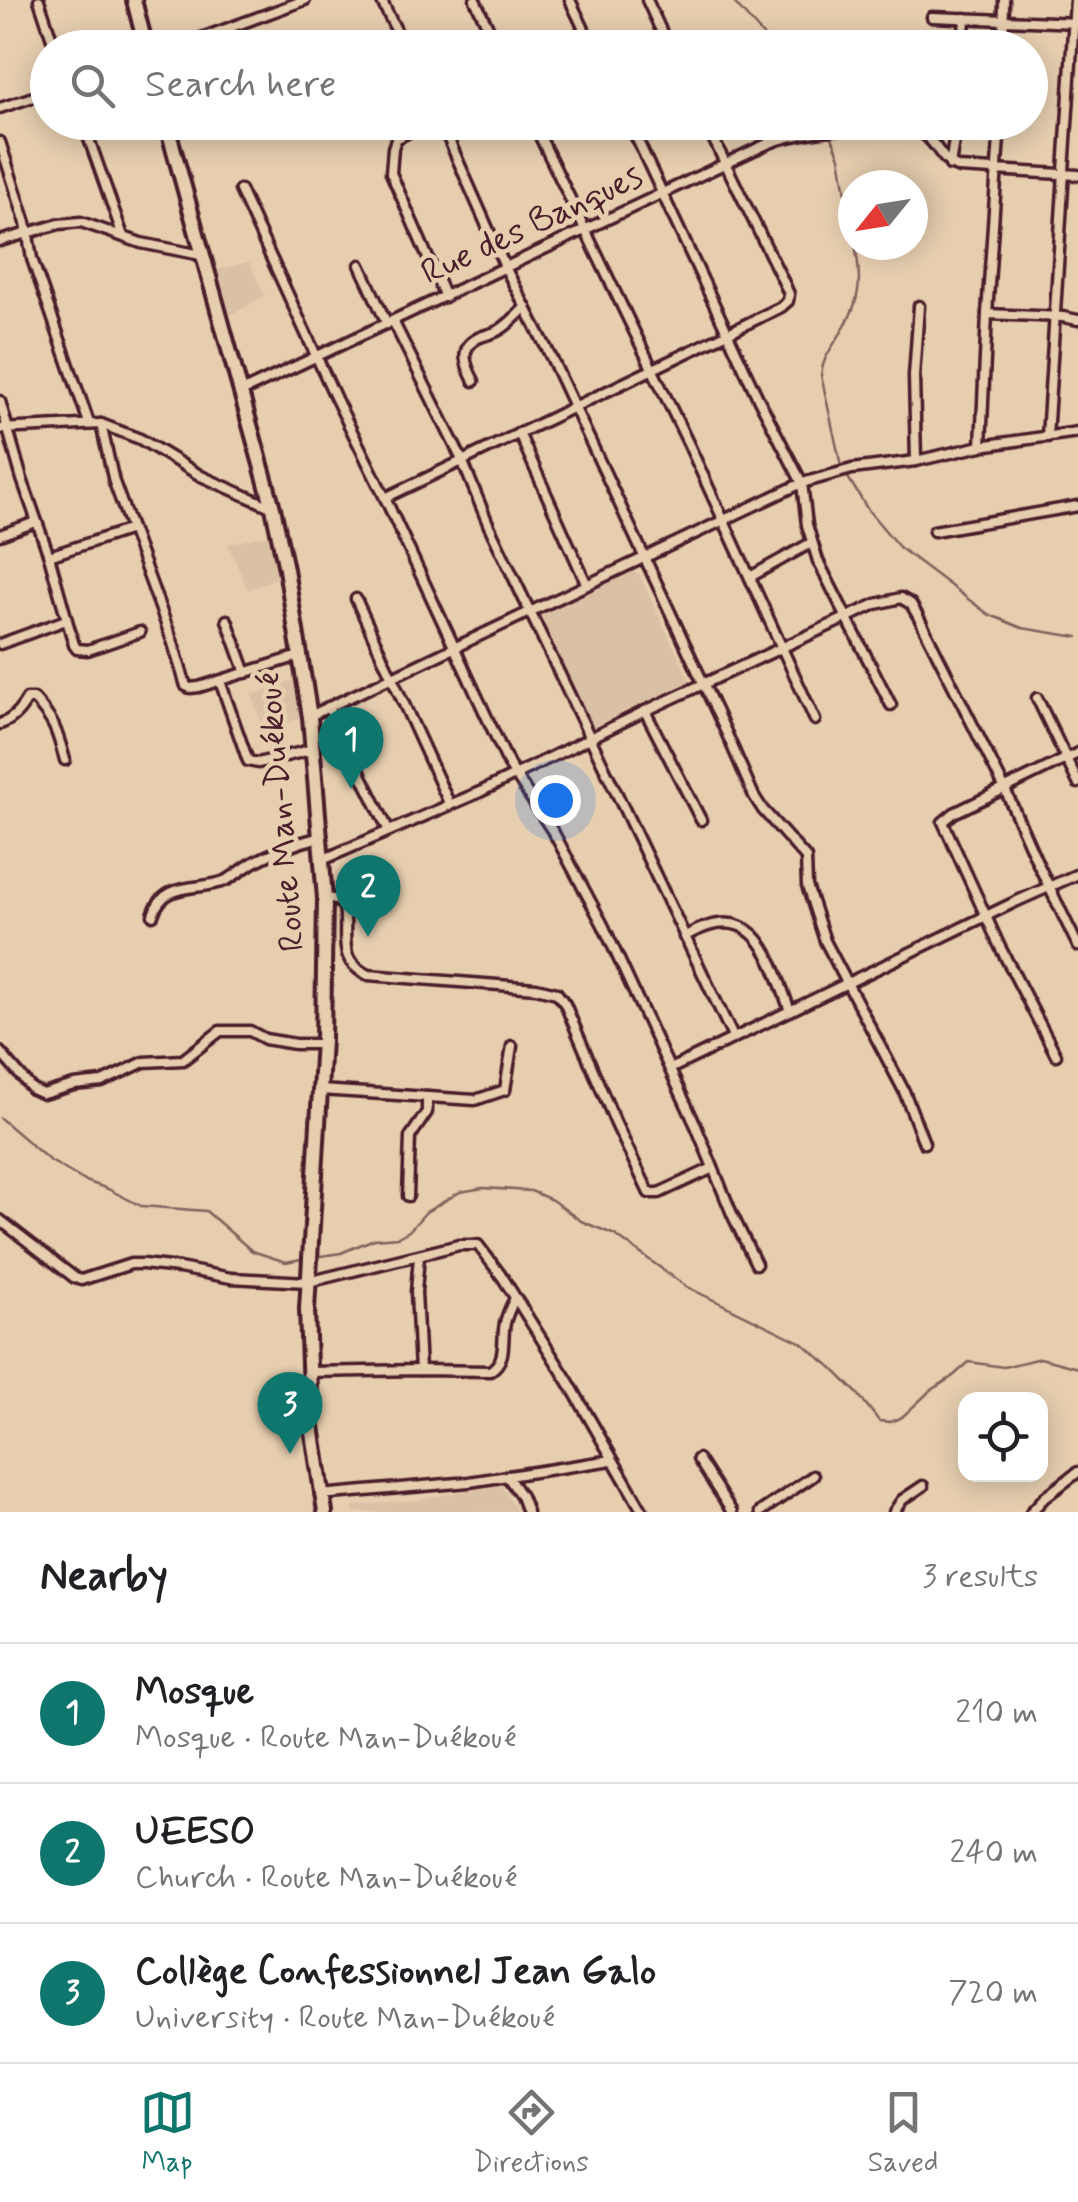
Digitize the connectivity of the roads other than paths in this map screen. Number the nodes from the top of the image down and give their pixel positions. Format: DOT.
graph roads {
  1 [pos="39,0"];
  2 [pos="134,0"];
  3 [pos="305,0"];
  4 [pos="380,0"];
  5 [pos="476,0"];
  6 [pos="570,0"];
  7 [pos="647,0"];
  8 [pos="1004,0"];
  9 [pos="1075,0"];
  10 [pos="932,17"];
  11 [pos="965,18"];
  12 [pos="1004,20"];
  13 [pos="1076,22"];
  14 [pos="49,30"];
  15 [pos="142,30"];
  16 [pos="223,30"];
  17 [pos="396,30"];
  18 [pos="490,30"];
  19 [pos="584,30"];
  20 [pos="661,30"];
  21 [pos="964,30"];
  22 [pos="1004,30"];
  23 [pos="30,98"];
  24 [pos="0,108"];
  25 [pos="89,140"];
  26 [pos="171,140"];
  27 [pos="396,140"];
  28 [pos="449,140"];
  29 [pos="542,140"];
  30 [pos="637,140"];
  31 [pos="714,140"];
  32 [pos="778,140"];
  33 [pos="929,140"];
  34 [pos="955,140"];
  35 [pos="999,140"];
  36 [pos="1,147"];
  37 [pos="725,164"];
  38 [pos="950,165"];
  39 [pos="998,170"];
  40 [pos="1065,174"];
  41 [pos="1078,175"];
  42 [pos="240,190"];
  43 [pos="662,194"];
  44 [pos="586,230"];
  45 [pos="27,234"];
  46 [pos="123,236"];
  47 [pos="0,241"];
  48 [pos="201,255"];
  49 [pos="360,265"];
  50 [pos="505,267"];
  51 [pos="445,296"];
  52 [pos="919,306"];
  53 [pos="526,307"];
  54 [pos="987,314"];
  55 [pos="1055,317"];
  56 [pos="1078,320"];
  57 [pos="390,322"];
  58 [pos="728,333"];
  59 [pos="317,358"];
  60 [pos="651,368"];
  61 [pos="474,381"];
  62 [pos="239,393"];
  63 [pos="0,400"];
  64 [pos="574,405"];
  65 [pos="89,423"];
  66 [pos="102,424"];
  67 [pos="4,429"];
  68 [pos="1078,432"];
  69 [pos="520,434"];
  70 [pos="1046,437"];
  71 [pos="982,446"];
  72 [pos="462,460"];
  73 [pos="916,461"];
  74 [pos="802,483"];
  75 [pos="385,498"];
  76 [pos="1078,506"];
  77 [pos="273,508"];
  78 [pos="724,520"];
  79 [pos="36,522"];
  80 [pos="132,529"];
  81 [pos="934,531"];
  82 [pos="0,535"];
  83 [pos="812,543"];
  84 [pos="49,556"];
  85 [pos="644,558"];
  86 [pos="750,577"];
  87 [pos="587,585"];
  88 [pos="356,599"];
  89 [pos="532,613"];
  90 [pos="848,617"];
  91 [pos="66,620"];
  92 [pos="227,620"];
  93 [pos="140,632"];
  94 [pos="0,644"];
  95 [pos="782,648"];
  96 [pos="456,649"];
  97 [pos="299,656"];
  98 [pos="246,673"];
  99 [pos="393,678"];
  100 [pos="220,681"];
  101 [pos="703,684"];
  102 [pos="1037,698"];
  103 [pos="891,706"];
  104 [pos="328,707"];
  105 [pos="646,711"];
  106 [pos="310,716"];
  107 [pos="815,720"];
  108 [pos="0,724"];
  109 [pos="591,738"];
  110 [pos="314,749"];
  111 [pos="1078,753"];
  112 [pos="1066,758"];
  113 [pos="65,760"];
  114 [pos="515,776"];
  115 [pos="1078,784"];
  116 [pos="1004,787"];
  117 [pos="450,805"];
  118 [pos="701,820"];
  119 [pos="389,830"];
  120 [pos="320,837"];
  121 [pos="322,860"];
  122 [pos="1078,874"];
  123 [pos="1049,887"];
  124 [pos="325,899"];
  125 [pos="153,914"];
  126 [pos="986,917"];
  127 [pos="684,937"];
  128 [pos="1078,946"];
  129 [pos="849,983"];
  130 [pos="790,1011"];
  131 [pos="734,1037"];
  132 [pos="323,1044"];
  133 [pos="512,1046"];
  134 [pos="0,1052"];
  135 [pos="1056,1055"];
  136 [pos="670,1069"];
  137 [pos="320,1090"];
  138 [pos="427,1097"];
  139 [pos="924,1143"];
  140 [pos="713,1168"];
  141 [pos="408,1196"];
  142 [pos="0,1220"];
  143 [pos="419,1256"];
  144 [pos="756,1264"];
  145 [pos="308,1282"];
  146 [pos="515,1298"];
  147 [pos="420,1370"];
  148 [pos="308,1372"];
  149 [pos="698,1459"];
  150 [pos="612,1460"];
  151 [pos="1078,1472"];
  152 [pos="507,1476"];
  153 [pos="813,1476"];
  154 [pos="923,1486"];
  155 [pos="320,1495"];
  156 [pos="324,1512"];
  157 [pos="527,1512"];
  158 [pos="642,1512"];
  159 [pos="732,1512"];
  160 [pos="760,1512"];
  161 [pos="894,1512"];
  162 [pos="1032,1512"];
  1 -- 14 [label="street"];
  2 -- 15 [label="main road"];
  3 -- 16 [label="street"];
  4 -- 17 [label="street"];
  5 -- 18 [label="street"];
  6 -- 19 [label="street"];
  7 -- 20 [label="street"];
  8 -- 12 [label="street"];
  9 -- 13 [label="street"];
  10 -- 11 [label="street"];
  11 -- 12 [label="street"];
  11 -- 21 [label="street"];
  12 -- 13 [label="street"];
  12 -- 22 [label="street"];
  13 -- 40 [label="street"];
  23 -- 24 [label="street"];
  25 -- 46 [label="street"];
  26 -- 48 [label="main road, Route Man-Duékoué"];
  27 -- 51 [label="street"];
  28 -- 50 [label="street"];
  29 -- 44 [label="street"];
  30 -- 43 [label="street"];
  31 -- 37 [label="street"];
  32 -- 37 [label="street, Rue des Banques"];
  33 -- 38 [label="street, Rue des Banques"];
  34 -- 38 [label="street"];
  35 -- 39 [label="street"];
  36 -- 45 [label="street"];
  37 -- 43 [label="street, Rue des Banques"];
  37 -- 58 [label="street"];
  38 -- 39 [label="street"];
  39 -- 40 [label="street"];
  39 -- 54 [label="street"];
  40 -- 41 [label="street"];
  40 -- 55 [label="street"];
  42 -- 59 [label="street"];
  43 -- 44 [label="street, Rue des Banques"];
  43 -- 58 [label="street"];
  44 -- 50 [label="street, Rue des Banques"];
  44 -- 60 [label="street"];
  45 -- 46 [label="street"];
  45 -- 47 [label="street"];
  45 -- 65 [label="street"];
  46 -- 48 [label="street"];
  48 -- 62 [label="main road, Route Man-Duékoué"];
  49 -- 57 [label="street"];
  50 -- 51 [label="street, Rue des Banques"];
  50 -- 53 [label="street"];
  51 -- 57 [label="street, Rue des Banques"];
  52 -- 73 [label="street"];
  53 -- 61 [label="street"];
  53 -- 64 [label="street"];
  54 -- 55 [label="street"];
  54 -- 71 [label="street"];
  55 -- 56 [label="street"];
  55 -- 70 [label="street"];
  57 -- 59 [label="street, Rue des Banques"];
  57 -- 72 [label="street"];
  58 -- 60 [label="street"];
  58 -- 74 [label="street"];
  59 -- 62 [label="street, Rue des Banques"];
  59 -- 75 [label="street"];
  60 -- 64 [label="street"];
  60 -- 78 [label="street"];
  62 -- 77 [label="main road, Route Man-Duékoué"];
  63 -- 67 [label="street"];
  64 -- 69 [label="street"];
  64 -- 85 [label="street"];
  65 -- 66 [label="street"];
  65 -- 67 [label="street"];
  66 -- 77 [label="street"];
  66 -- 80 [label="street"];
  67 -- 79 [label="street"];
  68 -- 70 [label="street"];
  69 -- 72 [label="street"];
  69 -- 87 [label="street"];
  70 -- 71 [label="street"];
  71 -- 73 [label="street"];
  72 -- 75 [label="street"];
  72 -- 89 [label="street"];
  73 -- 74 [label="street"];
  74 -- 78 [label="street"];
  74 -- 83 [label="street"];
  75 -- 96 [label="street"];
  76 -- 81 [label="street"];
  77 -- 97 [label="main road, Route Man-Duékoué"];
  78 -- 85 [label="street"];
  78 -- 86 [label="street"];
  79 -- 82 [label="street"];
  79 -- 84 [label="street"];
  80 -- 84 [label="street"];
  80 -- 100 [label="street"];
  83 -- 86 [label="street"];
  83 -- 90 [label="street"];
  84 -- 91 [label="street"];
  85 -- 87 [label="street"];
  85 -- 101 [label="street"];
  86 -- 95 [label="street"];
  87 -- 89 [label="street"];
  88 -- 99 [label="street"];
  89 -- 96 [label="street"];
  89 -- 109 [label="street"];
  90 -- 95 [label="street"];
  90 -- 103 [label="street"];
  90 -- 116 [label="street"];
  91 -- 93 [label="street"];
  91 -- 94 [label="street"];
  92 -- 98 [label="street"];
  95 -- 101 [label="street"];
  95 -- 107 [label="street"];
  96 -- 99 [label="street"];
  96 -- 114 [label="street"];
  97 -- 98 [label="street"];
  97 -- 106 [label="main road, Route Man-Duékoué"];
  98 -- 100 [label="street"];
  99 -- 104 [label="street"];
  99 -- 117 [label="street"];
  100 -- 110 [label="street"];
  101 -- 105 [label="street"];
  101 -- 129 [label="street"];
  102 -- 112 [label="street"];
  104 -- 106 [label="street"];
  104 -- 119 [label="street"];
  105 -- 109 [label="street"];
  105 -- 118 [label="street"];
  106 -- 110 [label="main road, Route Man-Duékoué"];
  108 -- 113 [label="street"];
  109 -- 114 [label="street"];
  109 -- 127 [label="street"];
  110 -- 120 [label="main road, Route Man-Duékoué"];
  111 -- 112 [label="street"];
  112 -- 115 [label="street"];
  112 -- 116 [label="street"];
  114 -- 117 [label="street"];
  114 -- 136 [label="street"];
  116 -- 123 [label="street"];
  116 -- 126 [label="street"];
  117 -- 119 [label="street"];
  119 -- 121 [label="street"];
  120 -- 121 [label="main road, Route Man-Duékoué"];
  120 -- 125 [label="street"];
  121 -- 124 [label="main road, Route Man-Duékoué"];
  122 -- 123 [label="street"];
  123 -- 126 [label="street"];
  123 -- 128 [label="street"];
  124 -- 132 [label="main road, Route Man-Duékoué"];
  124 -- 140 [label="street"];
  126 -- 129 [label="street"];
  126 -- 135 [label="street"];
  127 -- 130 [label="street"];
  127 -- 131 [label="street"];
  129 -- 130 [label="street"];
  129 -- 139 [label="street"];
  130 -- 131 [label="street"];
  131 -- 136 [label="street"];
  132 -- 134 [label="street"];
  132 -- 137 [label="main road, Route Man-Duékoué"];
  133 -- 138 [label="street"];
  136 -- 140 [label="street"];
  137 -- 138 [label="street"];
  137 -- 145 [label="main road, Route Man-Duékoué"];
  138 -- 141 [label="street"];
  140 -- 144 [label="street"];
  142 -- 145 [label="street"];
  143 -- 145 [label="street"];
  143 -- 146 [label="street"];
  143 -- 147 [label="street"];
  145 -- 148 [label="main road, Route Man-Duékoué"];
  146 -- 147 [label="street"];
  146 -- 150 [label="street"];
  147 -- 148 [label="street"];
  148 -- 155 [label="main road, Route Man-Duékoué"];
  149 -- 159 [label="street"];
  150 -- 152 [label="street"];
  150 -- 158 [label="street"];
  151 -- 162 [label="street"];
  152 -- 155 [label="street"];
  152 -- 157 [label="street"];
  153 -- 160 [label="street"];
  154 -- 161 [label="street"];
  155 -- 156 [label="main road, Route Man-Duékoué"];
}
